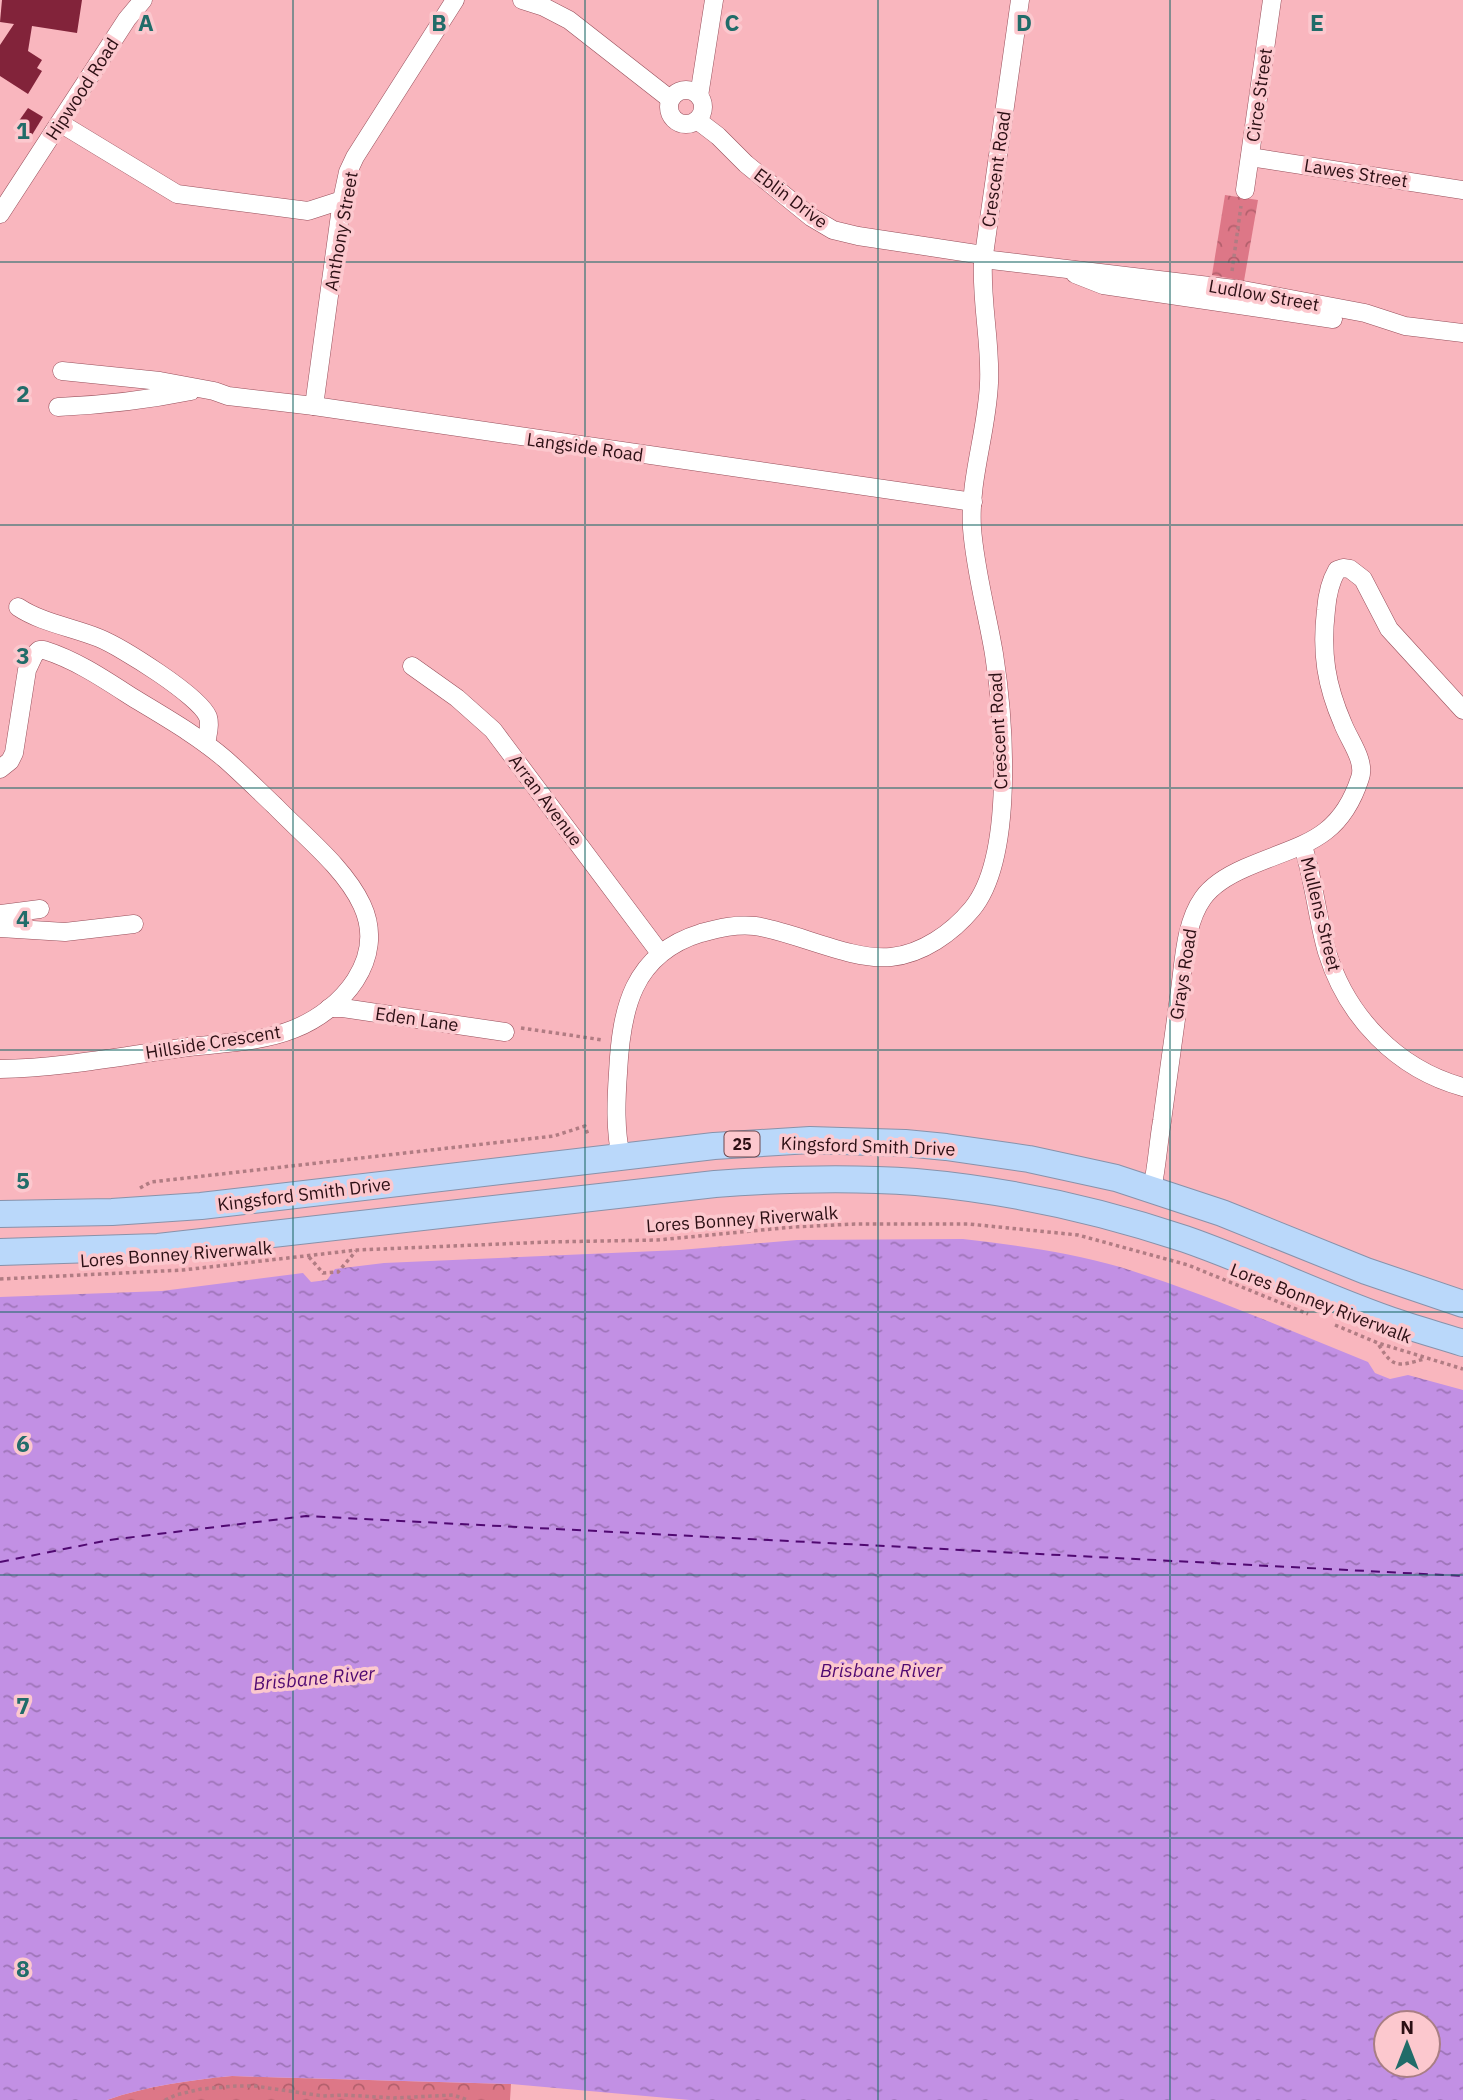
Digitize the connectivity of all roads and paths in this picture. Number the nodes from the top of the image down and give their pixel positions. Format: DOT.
graph roads {
  1 [pos="143,0"];
  2 [pos="456,0"];
  3 [pos="522,0"];
  4 [pos="714,0"];
  5 [pos="1020,0"];
  6 [pos="1272,0"];
  7 [pos="699,96"];
  8 [pos="670,99"];
  9 [pos="697,120"];
  10 [pos="60,123"];
  11 [pos="1250,157"];
  12 [pos="1463,190"];
  13 [pos="1244,193"];
  14 [pos="342,200"];
  15 [pos="1,212"];
  16 [pos="983,257"];
  17 [pos="1063,269"];
  18 [pos="1231,279"];
  19 [pos="1333,319"];
  20 [pos="1463,332"];
  21 [pos="62,371"];
  22 [pos="198,389"];
  23 [pos="314,406"];
  24 [pos="58,407"];
  25 [pos="973,502"];
  26 [pos="18,607"];
  27 [pos="412,666"];
  28 [pos="1463,709"];
  29 [pos="205,744"];
  30 [pos="0,769"];
  31 [pos="1303,846"];
  32 [pos="40,909"];
  33 [pos="0,914"];
  34 [pos="134,925"];
  35 [pos="0,928"];
  36 [pos="660,953"];
  37 [pos="329,1008"];
  38 [pos="509,1029"];
  39 [pos="597,1039"];
  40 [pos="0,1069"];
  41 [pos="1463,1087"];
  42 [pos="589,1135"];
  43 [pos="621,1157"];
  44 [pos="151,1182"];
  45 [pos="1152,1189"];
  46 [pos="0,1214"];
  47 [pos="357,1250"];
  48 [pos="0,1252"];
  49 [pos="309,1257"];
  50 [pos="0,1279"];
  51 [pos="1463,1304"];
  52 [pos="1315,1317"];
  53 [pos="1328,1322"];
  54 [pos="1378,1343"];
  55 [pos="1463,1343"];
  56 [pos="1426,1359"];
  57 [pos="1463,1369"];
  58 [pos="165,2100"];
  59 [pos="468,2100"];
  1 -- 10 [label="street, Hipwood Road"];
  2 -- 14 [label="street, Anthony Street"];
  3 -- 8 [label="street"];
  4 -- 7 [label="street"];
  5 -- 16 [label="street, Crescent Road"];
  6 -- 11 [label="street, Circe Street"];
  7 -- 8 [label="street"];
  7 -- 9 [label="street"];
  8 -- 9 [label="street"];
  9 -- 16 [label="street, Eblin Drive"];
  10 -- 14 [label="street"];
  10 -- 15 [label="street, Hipwood Road"];
  11 -- 12 [label="street, Lawes Street"];
  11 -- 13 [label="street, Circe Street"];
  13 -- 18 [label="path"];
  14 -- 23 [label="street, Anthony Street"];
  16 -- 17 [label="street, Ludlow Street"];
  16 -- 25 [label="street, Crescent Road"];
  17 -- 19 [label="street, Ludlow Street"];
  17 -- 20 [label="street, Ludlow Street"];
  21 -- 22 [label="street, Langside Road"];
  22 -- 23 [label="street, Langside Road"];
  22 -- 24 [label="street, Langside Road"];
  23 -- 25 [label="street, Langside Road"];
  25 -- 36 [label="street, Crescent Road"];
  26 -- 29 [label="street"];
  27 -- 36 [label="street, Arran Avenue"];
  28 -- 31 [label="street, Grays Road"];
  29 -- 30 [label="street, Hillside Crescent"];
  29 -- 37 [label="street, Hillside Crescent"];
  31 -- 41 [label="street, Mullens Street"];
  31 -- 45 [label="street, Grays Road"];
  32 -- 33 [label="street"];
  34 -- 35 [label="street"];
  36 -- 43 [label="street, Crescent Road"];
  37 -- 38 [label="street, Eden Lane"];
  37 -- 40 [label="street, Hillside Crescent"];
  38 -- 39 [label="path"];
  42 -- 44 [label="path"];
  43 -- 45 [label="highway, Kingsford Smith Drive / 25"];
  43 -- 46 [label="highway, Kingsford Smith Drive / 25"];
  45 -- 51 [label="highway, Kingsford Smith Drive / 25"];
  47 -- 49 [label="path, Lores Bonney Riverwalk"];
  47 -- 49 [label="path"];
  47 -- 52 [label="path, Lores Bonney Riverwalk"];
  48 -- 55 [label="highway, Kingsford Smith Drive / 25"];
  49 -- 50 [label="path, Lores Bonney Riverwalk"];
  53 -- 54 [label="path, Lores Bonney Riverwalk"];
  54 -- 56 [label="path, Lores Bonney Riverwalk"];
  54 -- 56 [label="path"];
  56 -- 57 [label="path, Lores Bonney Riverwalk"];
  58 -- 59 [label="path"];
}
